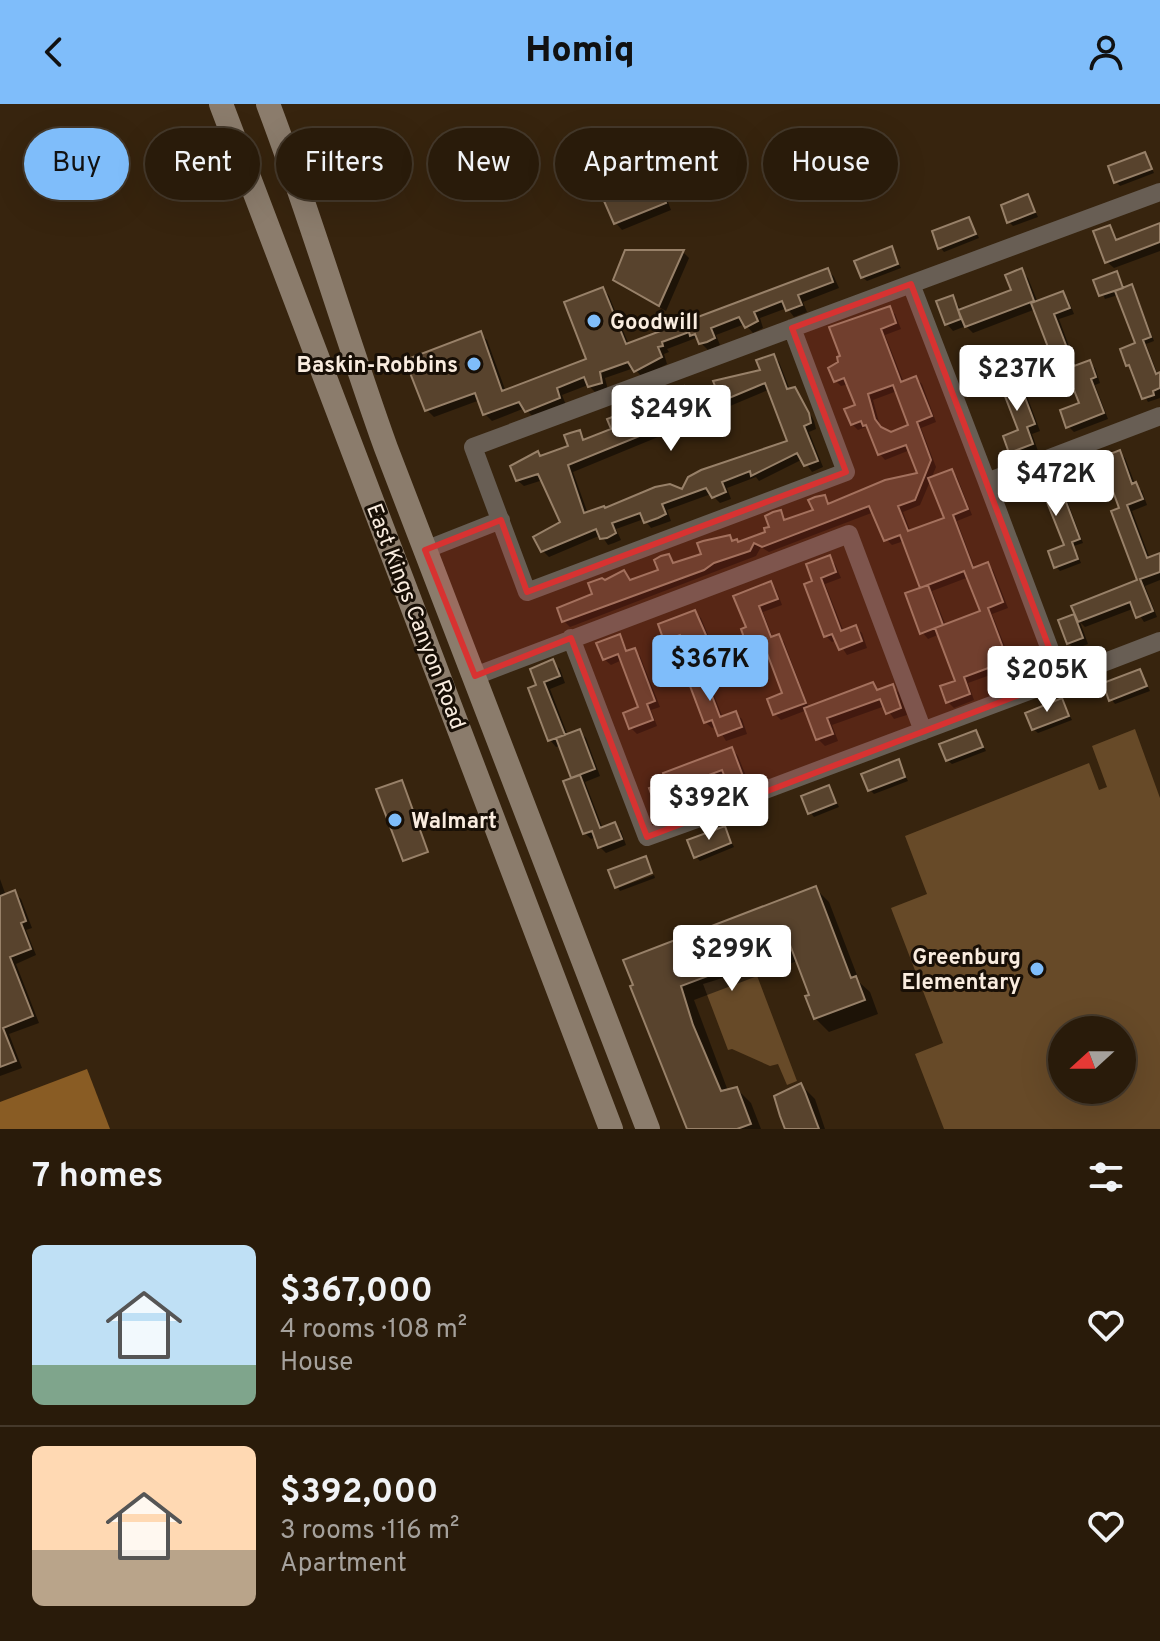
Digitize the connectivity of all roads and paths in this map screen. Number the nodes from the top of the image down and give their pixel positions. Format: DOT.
graph roads {
  1 [pos="221,104"];
  2 [pos="268,104"];
  3 [pos="1160,192"];
  4 [pos="911,284"];
  5 [pos="792,328"];
  6 [pos="1160,416"];
  7 [pos="987,482"];
  8 [pos="501,520"];
  9 [pos="425,550"];
  10 [pos="571,638"];
  11 [pos="1160,641"];
  12 [pos="475,676"];
  13 [pos="1061,679"];
  14 [pos="923,731"];
  15 [pos="611,1129"];
  16 [pos="648,1129"];
  1 -- 15 [label="main road, East Kings Canyon Road"];
  2 -- 9 [label="main road, East Kings Canyon Road"];
  3 -- 4 [label="street"];
  4 -- 5 [label="street"];
  4 -- 7 [label="street"];
  5 -- 8 [label="street"];
  5 -- 8 [label="street"];
  6 -- 7 [label="street"];
  7 -- 13 [label="street"];
  8 -- 9 [label="street"];
  9 -- 12 [label="main road, East Kings Canyon Road"];
  10 -- 12 [label="street"];
  10 -- 14 [label="street"];
  10 -- 14 [label="street"];
  11 -- 13 [label="street"];
  12 -- 16 [label="main road, East Kings Canyon Road"];
  13 -- 14 [label="street"];
}
